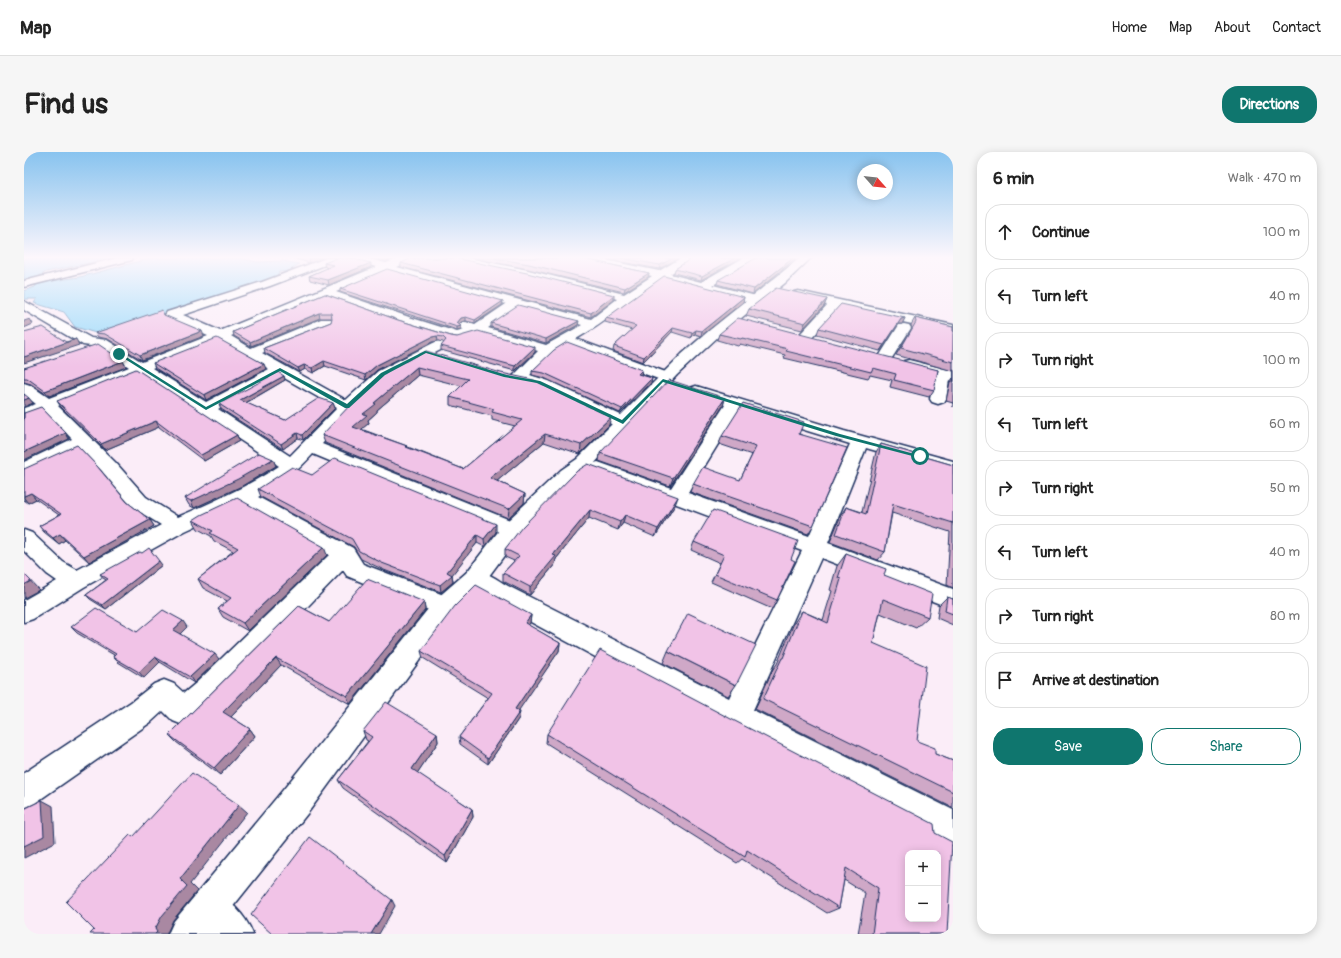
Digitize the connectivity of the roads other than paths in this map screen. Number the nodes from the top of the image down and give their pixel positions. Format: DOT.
graph roads {
  1 [pos="234,294"];
  2 [pos="318,294"];
  3 [pos="331,294"];
  4 [pos="485,294"];
  5 [pos="612,294"];
  6 [pos="631,294"];
  7 [pos="723,294"];
  8 [pos="766,294"];
  9 [pos="626,298"];
  10 [pos="516,303"];
  11 [pos="836,303"];
  12 [pos="26,307"];
  13 [pos="752,307"];
  14 [pos="448,320"];
  15 [pos="326,322"];
  16 [pos="56,323"];
  17 [pos="593,324"];
  18 [pos="904,328"];
  19 [pos="37,329"];
  20 [pos="476,330"];
  21 [pos="953,330"];
  22 [pos="791,333"];
  23 [pos="220,336"];
  24 [pos="457,336"];
  25 [pos="805,336"];
  26 [pos="565,340"];
  27 [pos="819,340"];
  28 [pos="102,343"];
  29 [pos="548,350"];
  30 [pos="73,352"];
  31 [pos="425,352"];
  32 [pos="250,353"];
  33 [pos="870,354"];
  34 [pos="447,358"];
  35 [pos="885,358"];
  36 [pos="140,368"];
  37 [pos="280,369"];
  38 [pos="948,375"];
  39 [pos="673,382"];
  40 [pos="24,388"];
  41 [pos="938,400"];
  42 [pos="735,403"];
  43 [pos="47,404"];
  44 [pos="347,406"];
  45 [pos="206,409"];
  46 [pos="24,414"];
  47 [pos="623,423"];
  48 [pos="82,441"];
  49 [pos="860,441"];
  50 [pos="310,446"];
  51 [pos="584,463"];
  52 [pos="292,466"];
  53 [pos="953,467"];
  54 [pos="24,469"];
  55 [pos="676,496"];
  56 [pos="242,497"];
  57 [pos="178,526"];
  58 [pos="512,529"];
  59 [pos="24,538"];
  60 [pos="815,547"];
  61 [pos="345,554"];
  62 [pos="475,578"];
  63 [pos="76,581"];
  64 [pos="953,599"];
  65 [pos="445,606"];
  66 [pos="24,612"];
  67 [pos="735,717"];
  68 [pos="24,792"];
  69 [pos="953,828"];
  70 [pos="198,921"];
  71 [pos="234,934"];
  1 -- 23 [label="street"];
  2 -- 23 [label="street"];
  3 -- 24 [label="street"];
  4 -- 10 [label="street"];
  5 -- 9 [label="street"];
  6 -- 9 [label="street"];
  7 -- 13 [label="street"];
  8 -- 13 [label="street"];
  9 -- 17 [label="street"];
  10 -- 17 [label="street"];
  10 -- 20 [label="street"];
  11 -- 13 [label="street"];
  11 -- 21 [label="street"];
  11 -- 25 [label="street"];
  12 -- 16 [label="street"];
  13 -- 39 [label="street"];
  14 -- 20 [label="street"];
  15 -- 32 [label="street"];
  16 -- 19 [label="street"];
  16 -- 28 [label="street"];
  17 -- 26 [label="street"];
  18 -- 35 [label="street"];
  20 -- 24 [label="street"];
  20 -- 29 [label="street"];
  22 -- 25 [label="street"];
  23 -- 32 [label="street"];
  23 -- 36 [label="street"];
  24 -- 31 [label="street"];
  25 -- 27 [label="street"];
  26 -- 29 [label="street"];
  26 -- 39 [label="street"];
  28 -- 30 [label="street"];
  28 -- 36 [label="street"];
  29 -- 47 [label="street"];
  31 -- 34 [label="street"];
  31 -- 44 [label="street"];
  32 -- 37 [label="street"];
  33 -- 35 [label="street"];
  35 -- 38 [label="street"];
  36 -- 43 [label="street"];
  36 -- 45 [label="street"];
  37 -- 44 [label="street"];
  37 -- 45 [label="street"];
  38 -- 41 [label="street"];
  39 -- 42 [label="street"];
  39 -- 47 [label="street"];
  40 -- 43 [label="street"];
  42 -- 49 [label="street"];
  42 -- 55 [label="street"];
  43 -- 46 [label="street"];
  43 -- 48 [label="street"];
  44 -- 50 [label="street"];
  45 -- 52 [label="street"];
  47 -- 51 [label="street"];
  48 -- 54 [label="street"];
  48 -- 57 [label="street"];
  49 -- 53 [label="street"];
  49 -- 60 [label="street"];
  50 -- 52 [label="street"];
  50 -- 58 [label="street"];
  51 -- 55 [label="street"];
  51 -- 58 [label="street"];
  52 -- 56 [label="street"];
  55 -- 60 [label="street"];
  56 -- 57 [label="street"];
  56 -- 61 [label="street"];
  57 -- 63 [label="street"];
  58 -- 62 [label="street"];
  59 -- 63 [label="street"];
  60 -- 64 [label="street"];
  60 -- 67 [label="street"];
  61 -- 65 [label="street"];
  61 -- 68 [label="street"];
  62 -- 65 [label="street"];
  62 -- 67 [label="street"];
  63 -- 66 [label="street"];
  65 -- 70 [label="street"];
  67 -- 69 [label="street"];
  70 -- 71 [label="street"];
}
